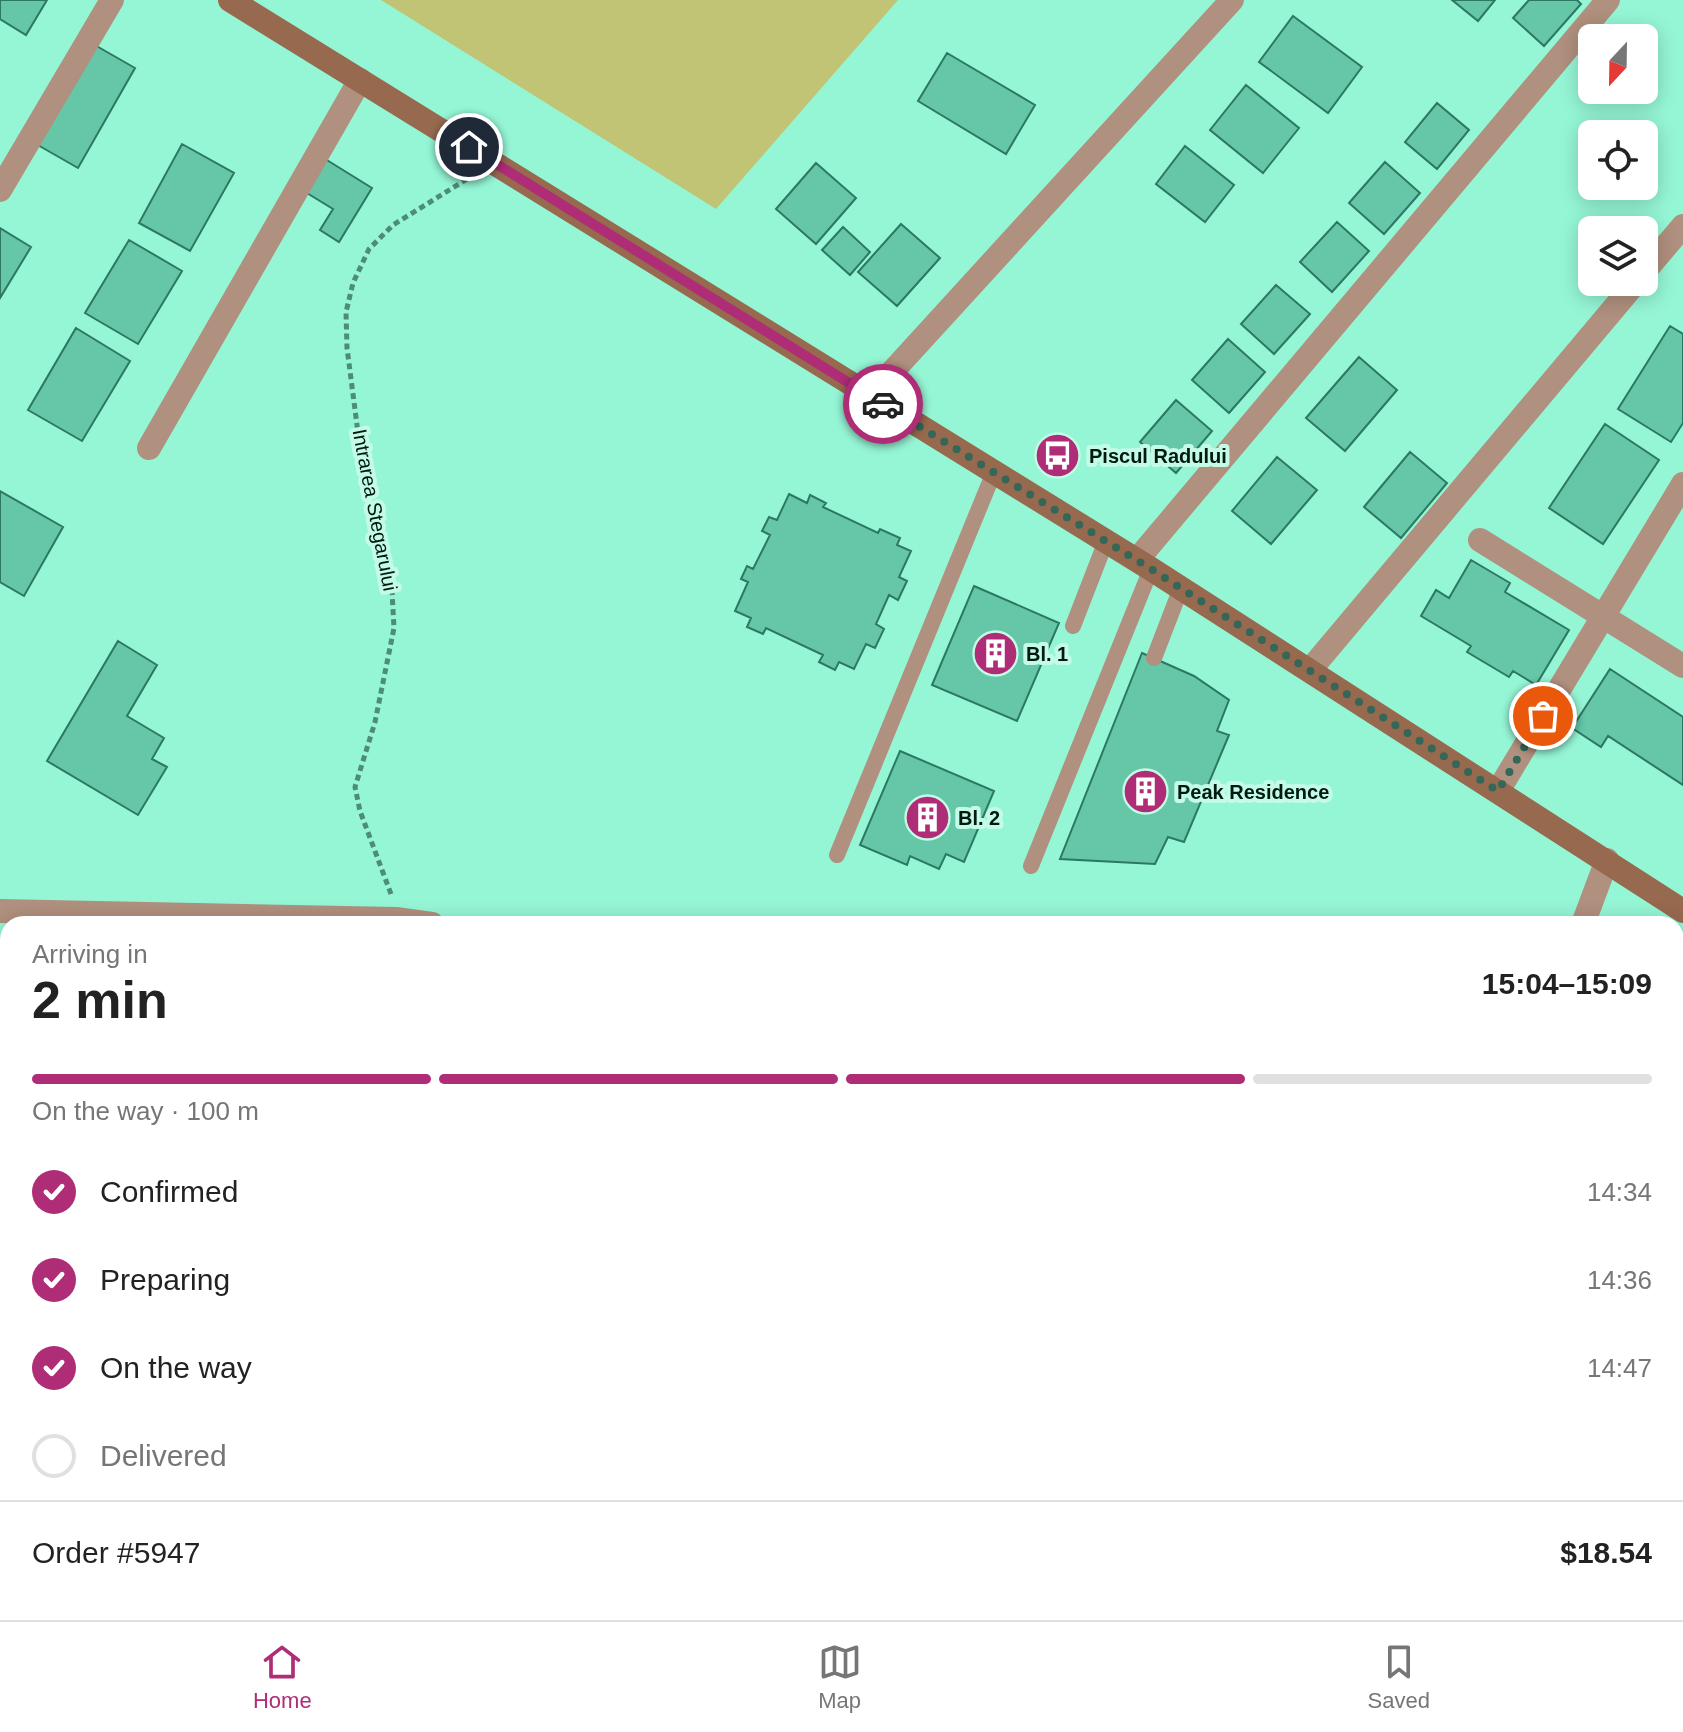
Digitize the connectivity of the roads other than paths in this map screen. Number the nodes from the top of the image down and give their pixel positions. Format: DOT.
graph roads {
  1 [pos="112,0"];
  2 [pos="230,0"];
  3 [pos="1232,0"];
  4 [pos="1608,0"];
  5 [pos="360,80"];
  6 [pos="0,190"];
  7 [pos="1683,226"];
  8 [pos="1658,255"];
  9 [pos="1624,296"];
  10 [pos="870,396"];
  11 [pos="149,448"];
  12 [pos="994,472"];
  13 [pos="1683,484"];
  14 [pos="1480,540"];
  15 [pos="1106,541"];
  16 [pos="1144,564"];
  17 [pos="1181,588"];
  18 [pos="1603,617"];
  19 [pos="1073,626"];
  20 [pos="1154,658"];
  21 [pos="1683,666"];
  22 [pos="1310,670"];
  23 [pos="1498,791"];
  24 [pos="837,855"];
  25 [pos="1607,860"];
  26 [pos="1031,866"];
  27 [pos="0,911"];
  28 [pos="1683,911"];
  29 [pos="248,916"];
  30 [pos="1586,916"];
  1 -- 6 [label="street"];
  2 -- 5 [label="main road"];
  3 -- 10 [label="street"];
  4 -- 16 [label="street"];
  5 -- 10 [label="main road"];
  5 -- 11 [label="street"];
  7 -- 8 [label="street"];
  9 -- 22 [label="street"];
  10 -- 12 [label="main road"];
  12 -- 15 [label="main road"];
  12 -- 24 [label="lane"];
  13 -- 18 [label="street"];
  14 -- 18 [label="street"];
  15 -- 16 [label="main road"];
  15 -- 19 [label="lane"];
  16 -- 17 [label="main road"];
  16 -- 26 [label="lane"];
  17 -- 20 [label="lane"];
  17 -- 22 [label="main road"];
  18 -- 21 [label="street"];
  18 -- 23 [label="street"];
  22 -- 23 [label="main road"];
  23 -- 25 [label="main road"];
  25 -- 28 [label="main road"];
  25 -- 30 [label="street"];
  27 -- 29 [label="street"];
}
